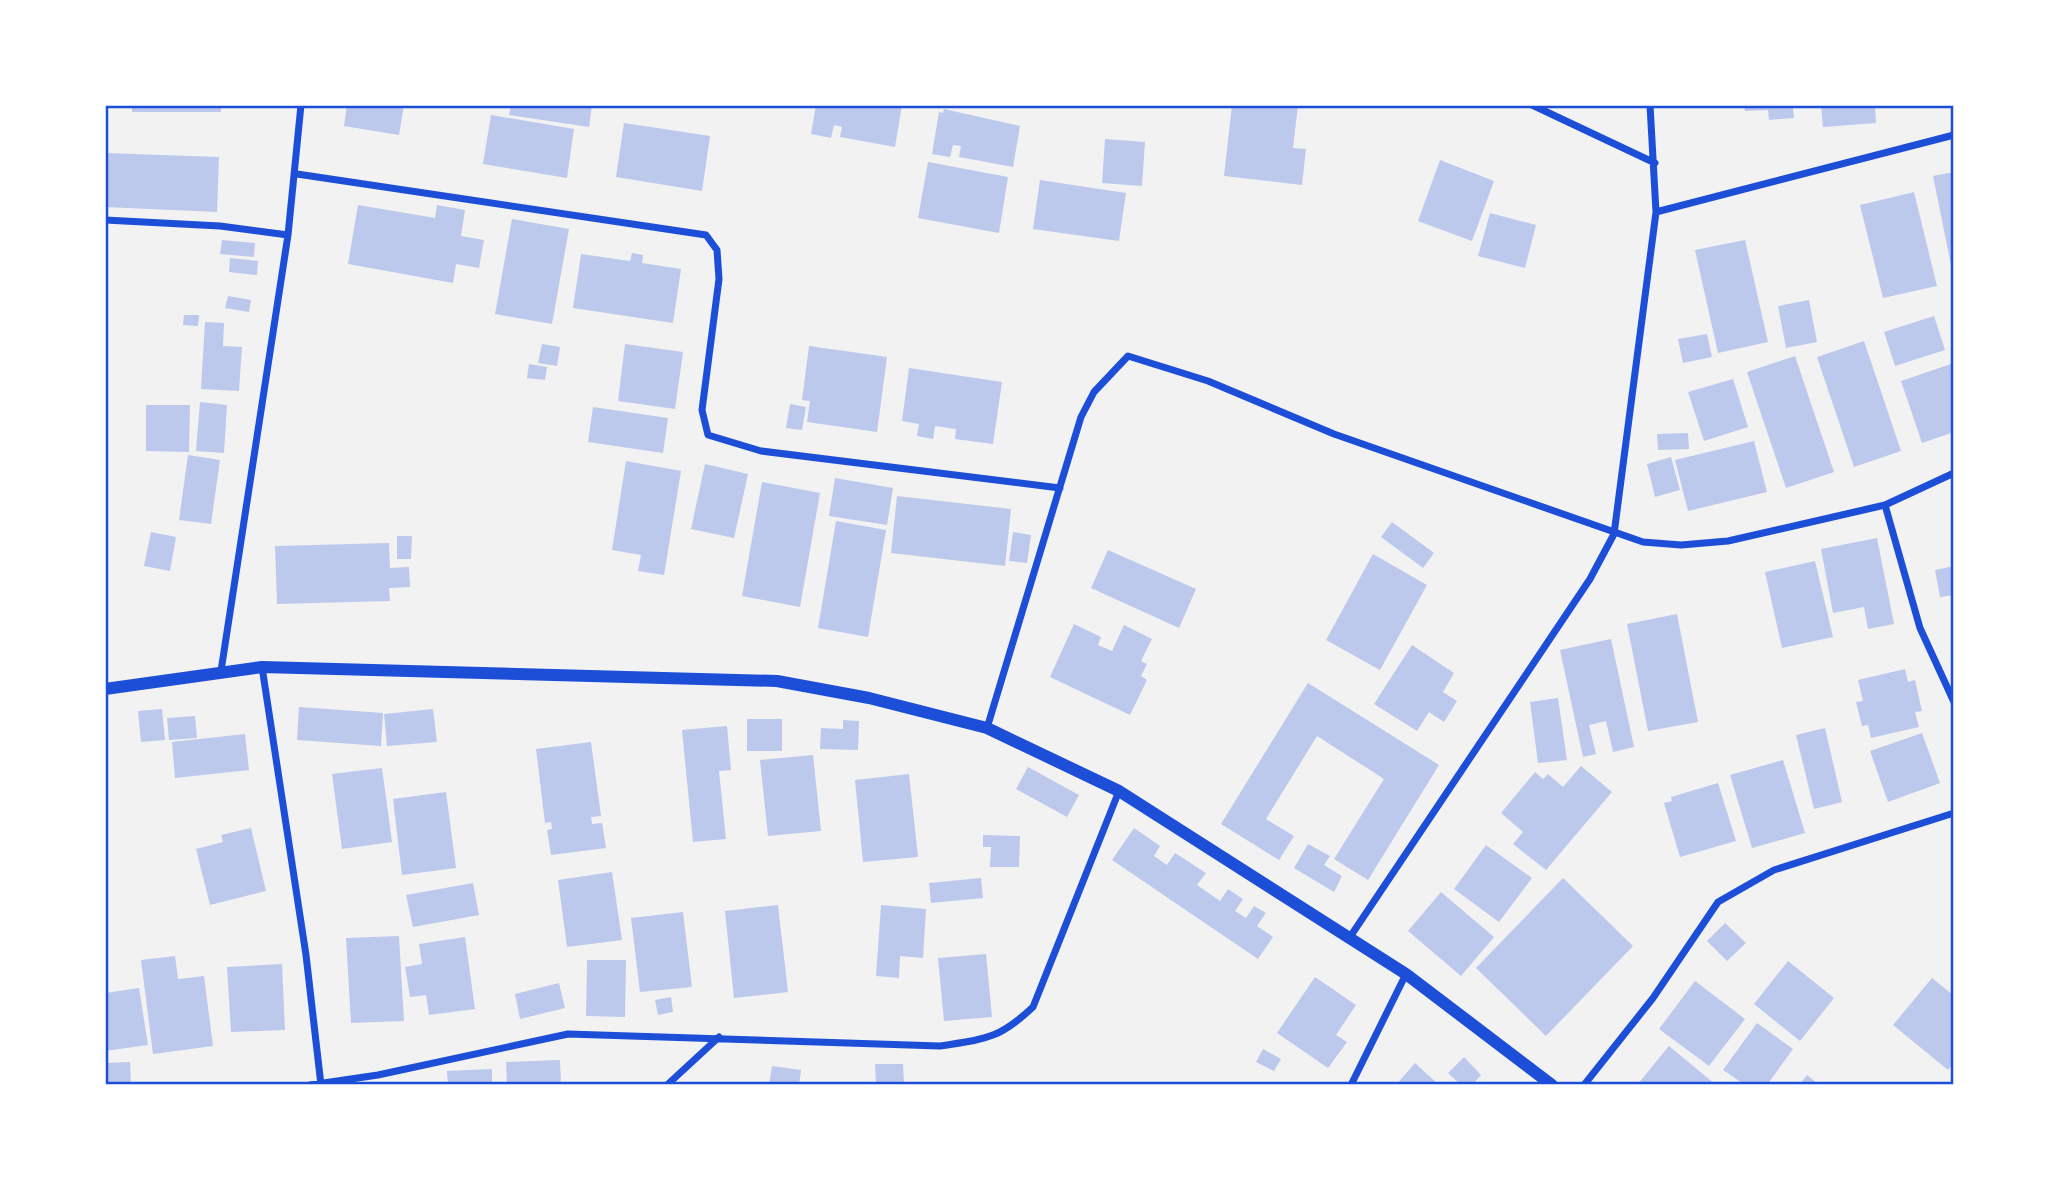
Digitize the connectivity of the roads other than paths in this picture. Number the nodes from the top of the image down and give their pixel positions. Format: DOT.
graph roads {
  1 [pos="302,105"];
  2 [pos="1532,105"];
  3 [pos="1650,105"];
  4 [pos="1954,135"];
  5 [pos="1656,163"];
  6 [pos="297,174"];
  7 [pos="1656,212"];
  8 [pos="105,220"];
  9 [pos="288,235"];
  10 [pos="1954,473"];
  11 [pos="1060,488"];
  12 [pos="1885,505"];
  13 [pos="1614,534"];
  14 [pos="262,667"];
  15 [pos="221,671"];
  16 [pos="105,689"];
  17 [pos="1954,702"];
  18 [pos="987,728"];
  19 [pos="1119,791"];
  20 [pos="1954,813"];
  21 [pos="1350,937"];
  22 [pos="1406,974"];
  23 [pos="719,1037"];
  24 [pos="321,1084"];
  25 [pos="310,1085"];
  26 [pos="667,1085"];
  27 [pos="1351,1085"];
  28 [pos="1552,1085"];
  29 [pos="1584,1085"];
  1 -- 6 [label="street"];
  2 -- 5 [label="street"];
  3 -- 5 [label="street"];
  4 -- 7 [label="street"];
  5 -- 7 [label="street"];
  6 -- 9 [label="street"];
  6 -- 11 [label="street"];
  7 -- 13 [label="street"];
  8 -- 9 [label="street"];
  9 -- 15 [label="street"];
  10 -- 12 [label="street"];
  11 -- 13 [label="street"];
  11 -- 18 [label="street"];
  12 -- 13 [label="street"];
  12 -- 17 [label="street"];
  13 -- 21 [label="street"];
  14 -- 15 [label="street"];
  14 -- 18 [label="street"];
  14 -- 24 [label="street"];
  15 -- 16 [label="street"];
  18 -- 19 [label="street"];
  19 -- 21 [label="street"];
  19 -- 23 [label="street"];
  20 -- 29 [label="street"];
  21 -- 22 [label="street"];
  22 -- 27 [label="street"];
  22 -- 28 [label="street"];
  23 -- 24 [label="street"];
  23 -- 26 [label="street"];
  24 -- 25 [label="street"];
}
